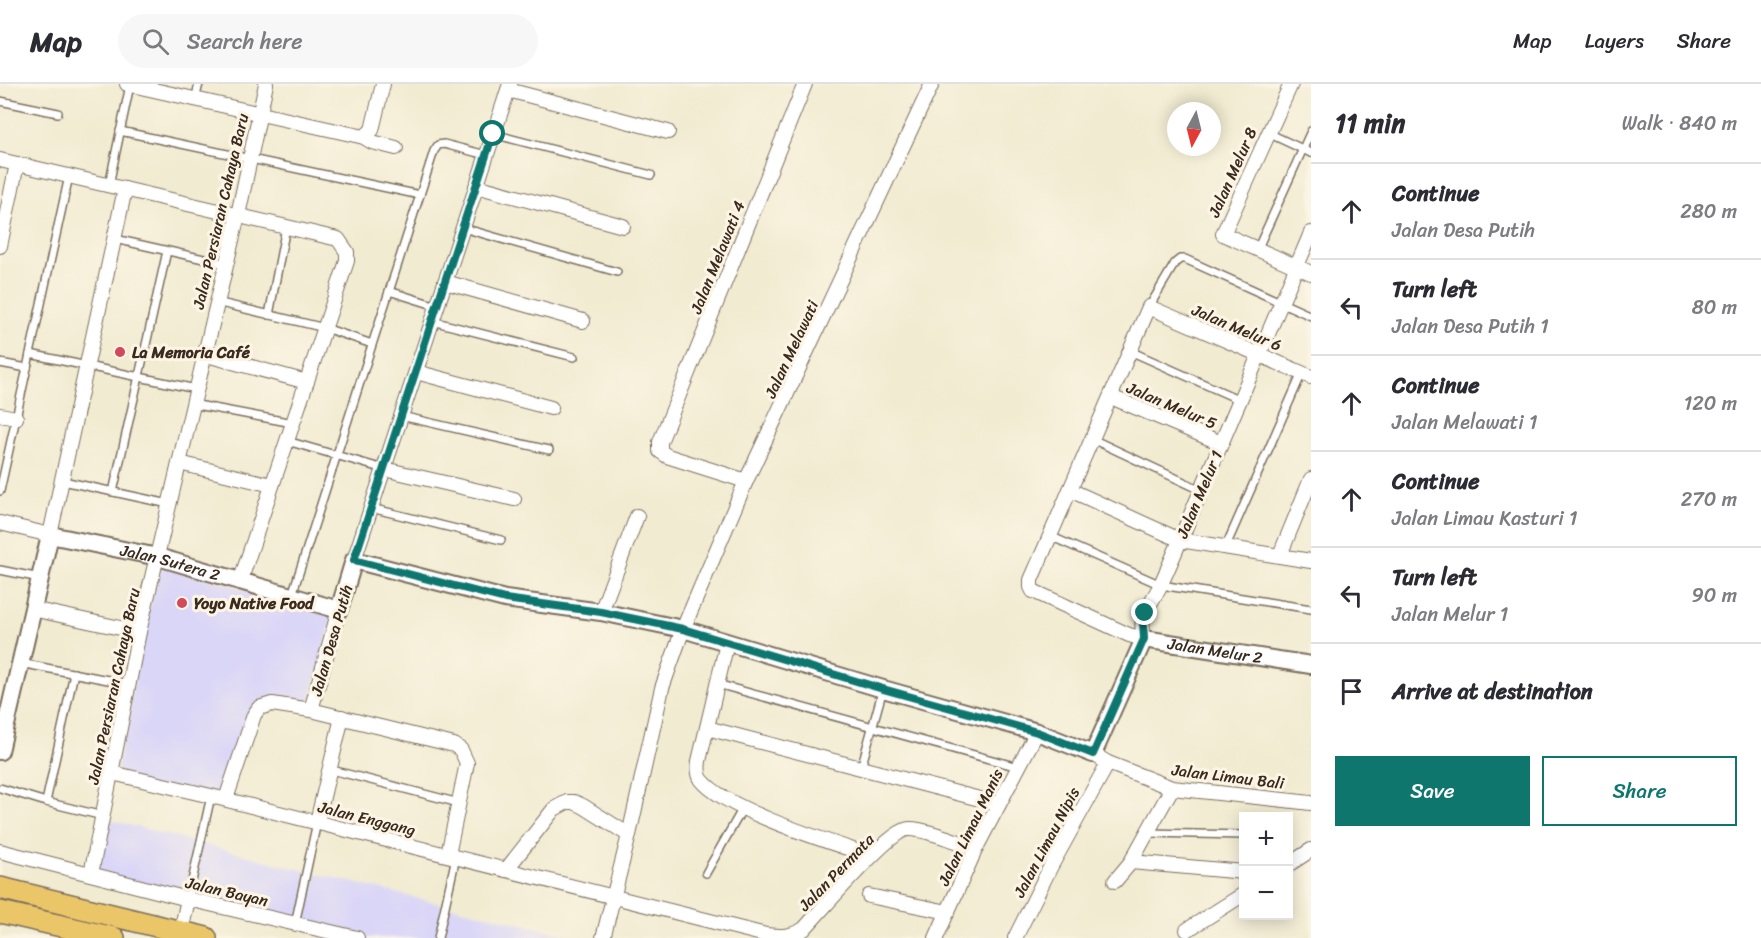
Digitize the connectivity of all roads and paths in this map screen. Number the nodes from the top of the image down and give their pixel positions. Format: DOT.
graph roads {
  1 [pos="199,84"];
  2 [pos="266,84"];
  3 [pos="382,84"];
  4 [pos="805,84"];
  5 [pos="932,84"];
  6 [pos="1291,84"];
  7 [pos="135,85"];
  8 [pos="509,87"];
  9 [pos="195,100"];
  10 [pos="0,101"];
  11 [pos="58,113"];
  12 [pos="260,114"];
  13 [pos="1311,130"];
  14 [pos="120,131"];
  15 [pos="668,132"];
  16 [pos="1268,133"];
  17 [pos="493,134"];
  18 [pos="364,137"];
  19 [pos="396,148"];
  20 [pos="1303,149"];
  21 [pos="1311,153"];
  22 [pos="486,155"];
  23 [pos="250,158"];
  24 [pos="0,160"];
  25 [pos="17,164"];
  26 [pos="651,175"];
  27 [pos="69,176"];
  28 [pos="109,185"];
  29 [pos="476,186"];
  30 [pos="125,189"];
  31 [pos="420,195"];
  32 [pos="238,216"];
  33 [pos="623,226"];
  34 [pos="286,227"];
  35 [pos="463,228"];
  36 [pos="1311,233"];
  37 [pos="115,239"];
  38 [pos="0,246"];
  39 [pos="1257,250"];
  40 [pos="167,251"];
  41 [pos="226,264"];
  42 [pos="1297,267"];
  43 [pos="616,272"];
  44 [pos="1311,273"];
  45 [pos="445,282"];
  46 [pos="389,291"];
  47 [pos="216,302"];
  48 [pos="1281,303"];
  49 [pos="437,306"];
  50 [pos="1149,308"];
  51 [pos="269,315"];
  52 [pos="1311,316"];
  53 [pos="432,321"];
  54 [pos="583,321"];
  55 [pos="325,328"];
  56 [pos="372,344"];
  57 [pos="1130,351"];
  58 [pos="30,354"];
  59 [pos="203,354"];
  60 [pos="1259,355"];
  61 [pos="574,357"];
  62 [pos="0,363"];
  63 [pos="88,366"];
  64 [pos="27,368"];
  65 [pos="416,372"];
  66 [pos="1306,375"];
  67 [pos="138,376"];
  68 [pos="307,382"];
  69 [pos="196,388"];
  70 [pos="1111,397"];
  71 [pos="1239,400"];
  72 [pos="192,404"];
  73 [pos="552,408"];
  74 [pos="0,415"];
  75 [pos="401,416"];
  76 [pos="16,418"];
  77 [pos="293,423"];
  78 [pos="1092,439"];
  79 [pos="287,441"];
  80 [pos="1221,443"];
  81 [pos="549,450"];
  82 [pos="338,455"];
  83 [pos="179,463"];
  84 [pos="3,464"];
  85 [pos="384,469"];
  86 [pos="1311,479"];
  87 [pos="63,481"];
  88 [pos="746,481"];
  89 [pos="272,484"];
  90 [pos="1070,490"];
  91 [pos="1201,490"];
  92 [pos="0,491"];
  93 [pos="113,492"];
  94 [pos="514,500"];
  95 [pos="169,504"];
  96 [pos="371,508"];
  97 [pos="637,516"];
  98 [pos="0,523"];
  99 [pos="50,535"];
  100 [pos="1050,536"];
  101 [pos="501,540"];
  102 [pos="1180,540"];
  103 [pos="1226,546"];
  104 [pos="1280,555"];
  105 [pos="158,557"];
  106 [pos="354,560"];
  107 [pos="1311,561"];
  108 [pos="0,570"];
  109 [pos="40,578"];
  110 [pos="240,582"];
  111 [pos="1161,585"];
  112 [pos="291,597"];
  113 [pos="32,609"];
  114 [pos="1311,609"];
  115 [pos="339,610"];
  116 [pos="601,612"];
  117 [pos="683,629"];
  118 [pos="139,632"];
  119 [pos="1144,639"];
  120 [pos="727,643"];
  121 [pos="20,663"];
  122 [pos="1311,665"];
  123 [pos="74,673"];
  124 [pos="129,684"];
  125 [pos="717,684"];
  126 [pos="883,689"];
  127 [pos="5,703"];
  128 [pos="311,710"];
  129 [pos="342,717"];
  130 [pos="872,726"];
  131 [pos="1037,732"];
  132 [pos="705,736"];
  133 [pos="0,751"];
  134 [pos="1093,754"];
  135 [pos="1108,763"];
  136 [pos="1018,767"];
  137 [pos="861,768"];
  138 [pos="328,769"];
  139 [pos="112,773"];
  140 [pos="0,788"];
  141 [pos="1172,788"];
  142 [pos="211,796"];
  143 [pos="226,799"];
  144 [pos="46,802"];
  145 [pos="459,803"];
  146 [pos="1311,803"];
  147 [pos="999,804"];
  148 [pos="743,808"];
  149 [pos="103,816"];
  150 [pos="317,822"];
  151 [pos="1147,833"];
  152 [pos="629,835"];
  153 [pos="1239,835"];
  154 [pos="980,839"];
  155 [pos="1311,850"];
  156 [pos="0,852"];
  157 [pos="452,856"];
  158 [pos="871,856"];
  159 [pos="1131,862"];
  160 [pos="1293,862"];
  161 [pos="506,870"];
  162 [pos="1239,872"];
  163 [pos="706,873"];
  164 [pos="91,874"];
  165 [pos="1115,881"];
  166 [pos="0,888"];
  167 [pos="869,896"];
  168 [pos="613,897"];
  169 [pos="1239,897"];
  170 [pos="188,899"];
  171 [pos="0,912"];
  172 [pos="948,912"];
  173 [pos="295,924"];
  174 [pos="1187,930"];
  175 [pos="181,932"];
  176 [pos="114,938"];
  177 [pos="206,938"];
  178 [pos="357,938"];
  179 [pos="438,938"];
  180 [pos="603,938"];
  181 [pos="936,938"];
  182 [pos="1015,938"];
  1 -- 9 [label="lane"];
  2 -- 12 [label="street, Jalan Persiaran Cahaya Baru"];
  3 -- 18 [label="street"];
  4 -- 88 [label="street, Jalan Melawati 4"];
  5 -- 88 [label="street, Jalan Melawati"];
  6 -- 16 [label="street, Jalan Melur 8"];
  7 -- 9 [label="street"];
  7 -- 14 [label="lane"];
  8 -- 15 [label="street"];
  8 -- 17 [label="street, Jalan Desa Putih"];
  9 -- 12 [label="street"];
  10 -- 11 [label="lane"];
  12 -- 18 [label="street"];
  12 -- 23 [label="street, Jalan Persiaran Cahaya Baru"];
  13 -- 20 [label="lane"];
  14 -- 23 [label="lane"];
  14 -- 28 [label="lane"];
  16 -- 20 [label="lane"];
  16 -- 39 [label="street, Jalan Melur 8"];
  17 -- 22 [label="street, Jalan Desa Putih"];
  17 -- 26 [label="lane"];
  18 -- 19 [label="street"];
  20 -- 21 [label="lane"];
  20 -- 39 [label="lane"];
  22 -- 29 [label="street, Jalan Desa Putih"];
  22 -- 31 [label="lane"];
  23 -- 31 [label="lane"];
  23 -- 32 [label="street, Jalan Persiaran Cahaya Baru"];
  24 -- 25 [label="street"];
  25 -- 27 [label="street"];
  25 -- 38 [label="street"];
  27 -- 28 [label="street"];
  27 -- 58 [label="lane"];
  28 -- 30 [label="street"];
  29 -- 33 [label="street"];
  29 -- 35 [label="street, Jalan Desa Putih"];
  30 -- 32 [label="street"];
  30 -- 37 [label="street"];
  31 -- 46 [label="lane"];
  32 -- 34 [label="street"];
  32 -- 41 [label="street, Jalan Persiaran Cahaya Baru"];
  34 -- 51 [label="lane"];
  34 -- 55 [label="street"];
  35 -- 43 [label="lane"];
  35 -- 45 [label="street, Jalan Desa Putih"];
  36 -- 42 [label="street, Jalan Melur 1"];
  37 -- 40 [label="lane"];
  37 -- 63 [label="street"];
  39 -- 42 [label="street, Jalan Melur 8"];
  40 -- 41 [label="lane"];
  40 -- 67 [label="lane"];
  41 -- 47 [label="street, Jalan Persiaran Cahaya Baru"];
  42 -- 44 [label="street, Jalan Melur 8"];
  42 -- 48 [label="street, Jalan Melur 1"];
  45 -- 49 [label="street, Jalan Desa Putih"];
  45 -- 54 [label="street"];
  46 -- 49 [label="lane"];
  46 -- 56 [label="lane"];
  47 -- 51 [label="lane"];
  47 -- 59 [label="street, Jalan Persiaran Cahaya Baru"];
  48 -- 50 [label="lane"];
  48 -- 52 [label="lane"];
  48 -- 60 [label="street, Jalan Melur 1"];
  49 -- 53 [label="street, Jalan Desa Putih"];
  50 -- 57 [label="street"];
  50 -- 60 [label="street, Jalan Melur 6"];
  51 -- 55 [label="lane"];
  53 -- 61 [label="lane"];
  53 -- 65 [label="street, Jalan Desa Putih"];
  55 -- 56 [label="lane"];
  55 -- 68 [label="street"];
  56 -- 82 [label="lane"];
  57 -- 70 [label="street"];
  57 -- 71 [label="lane"];
  58 -- 63 [label="lane"];
  58 -- 64 [label="lane"];
  59 -- 68 [label="street"];
  59 -- 69 [label="street, Jalan Persiaran Cahaya Baru"];
  60 -- 66 [label="street, Jalan Melur 6"];
  60 -- 71 [label="street, Jalan Melur 1"];
  62 -- 64 [label="lane"];
  63 -- 67 [label="lane"];
  63 -- 87 [label="street"];
  64 -- 76 [label="lane"];
  65 -- 73 [label="street"];
  65 -- 75 [label="street, Jalan Desa Putih"];
  66 -- 103 [label="lane"];
  67 -- 69 [label="lane"];
  67 -- 93 [label="lane"];
  68 -- 77 [label="street"];
  69 -- 72 [label="street, Jalan Persiaran Cahaya Baru"];
  70 -- 78 [label="street"];
  70 -- 80 [label="street, Jalan Melur 5"];
  71 -- 80 [label="street, Jalan Melur 1"];
  72 -- 77 [label="lane"];
  72 -- 83 [label="street, Jalan Persiaran Cahaya Baru"];
  74 -- 76 [label="street"];
  75 -- 81 [label="lane"];
  75 -- 85 [label="street, Jalan Desa Putih"];
  76 -- 84 [label="lane"];
  77 -- 79 [label="street"];
  78 -- 90 [label="street"];
  78 -- 91 [label="lane"];
  79 -- 82 [label="lane"];
  79 -- 89 [label="street"];
  80 -- 91 [label="street, Jalan Melur 1"];
  82 -- 85 [label="lane"];
  82 -- 112 [label="lane"];
  83 -- 89 [label="street"];
  83 -- 95 [label="street, Jalan Persiaran Cahaya Baru"];
  84 -- 92 [label="lane"];
  85 -- 94 [label="street"];
  85 -- 96 [label="street, Jalan Desa Putih"];
  86 -- 104 [label="street"];
  87 -- 93 [label="lane"];
  87 -- 99 [label="street"];
  88 -- 117 [label="street, Jalan Melawati"];
  89 -- 110 [label="street"];
  90 -- 100 [label="street"];
  90 -- 102 [label="street"];
  91 -- 102 [label="street, Jalan Melur 1"];
  93 -- 95 [label="lane"];
  95 -- 105 [label="street, Jalan Persiaran Cahaya Baru"];
  96 -- 101 [label="lane"];
  96 -- 106 [label="street, Jalan Desa Putih"];
  97 -- 116 [label="street"];
  98 -- 99 [label="street, Jalan Sutera 2"];
  99 -- 105 [label="street, Jalan Sutera 2"];
  99 -- 109 [label="street"];
  100 -- 111 [label="lane"];
  100 -- 119 [label="street, Jalan Melur 2"];
  102 -- 103 [label="street"];
  102 -- 111 [label="street, Jalan Melur 1"];
  103 -- 104 [label="street"];
  104 -- 107 [label="street"];
  105 -- 110 [label="street, Jalan Sutera 2"];
  105 -- 118 [label="street, Jalan Persiaran Cahaya Baru"];
  106 -- 115 [label="street, Jalan Desa Putih"];
  106 -- 116 [label="street"];
  108 -- 109 [label="lane"];
  109 -- 113 [label="street"];
  110 -- 112 [label="street, Jalan Sutera 2"];
  111 -- 114 [label="lane"];
  111 -- 119 [label="street, Jalan Melur 1"];
  112 -- 115 [label="street, Jalan Sutera 2"];
  113 -- 118 [label="street"];
  113 -- 121 [label="street"];
  115 -- 128 [label="street, Jalan Desa Putih"];
  116 -- 117 [label="street"];
  117 -- 120 [label="street"];
  117 -- 152 [label="street, Jalan Melawati"];
  118 -- 124 [label="street, Jalan Persiaran Cahaya Baru"];
  119 -- 122 [label="street, Jalan Melur 2"];
  119 -- 134 [label="street, Jalan Melur 1"];
  120 -- 125 [label="street"];
  120 -- 126 [label="street"];
  121 -- 123 [label="lane"];
  121 -- 127 [label="street"];
  123 -- 124 [label="lane"];
  123 -- 144 [label="lane"];
  124 -- 139 [label="street, Jalan Persiaran Cahaya Baru"];
  125 -- 130 [label="lane"];
  125 -- 132 [label="street"];
  126 -- 130 [label="lane"];
  126 -- 131 [label="street"];
  127 -- 133 [label="street"];
  128 -- 129 [label="street"];
  128 -- 143 [label="street, Jalan Desa Putih"];
  129 -- 138 [label="street"];
  129 -- 145 [label="street"];
  130 -- 136 [label="lane"];
  130 -- 137 [label="lane"];
  131 -- 134 [label="street"];
  131 -- 136 [label="street, Jalan Limau Manis"];
  132 -- 137 [label="street"];
  132 -- 148 [label="street"];
  134 -- 135 [label="street, Jalan Limau Bali"];
  135 -- 141 [label="street, Jalan Limau Bali"];
  135 -- 182 [label="street, Jalan Limau Nipis"];
  136 -- 147 [label="street, Jalan Limau Manis"];
  137 -- 147 [label="street"];
  138 -- 145 [label="lane"];
  138 -- 150 [label="street"];
  139 -- 142 [label="street, Jalan Enggang"];
  139 -- 149 [label="street, Jalan Persiaran Cahaya Baru"];
  140 -- 144 [label="lane"];
  141 -- 146 [label="street, Jalan Limau Bali"];
  141 -- 151 [label="street"];
  142 -- 143 [label="street, Jalan Enggang"];
  142 -- 170 [label="lane"];
  143 -- 150 [label="street, Jalan Enggang"];
  144 -- 149 [label="lane"];
  145 -- 157 [label="street"];
  147 -- 154 [label="street, Jalan Limau Manis"];
  148 -- 158 [label="street"];
  148 -- 163 [label="lane"];
  149 -- 164 [label="street, Jalan Persiaran Cahaya Baru"];
  150 -- 157 [label="street, Jalan Enggang"];
  150 -- 173 [label="lane"];
  151 -- 153 [label="lane"];
  151 -- 159 [label="street"];
  152 -- 161 [label="street"];
  152 -- 168 [label="street, Jalan Melawati"];
  154 -- 158 [label="street, Jalan Permata"];
  154 -- 172 [label="street, Jalan Limau Manis"];
  155 -- 160 [label="street"];
  156 -- 164 [label="street, Jalan Bayan"];
  157 -- 161 [label="street, Jalan Enggang"];
  157 -- 179 [label="lane"];
  158 -- 168 [label="street, Jalan Permata"];
  159 -- 162 [label="street"];
  159 -- 165 [label="street"];
  161 -- 168 [label="street, Jalan Enggang"];
  164 -- 170 [label="street, Jalan Bayan"];
  166 -- 175 [label="highway"];
  167 -- 172 [label="street"];
  168 -- 180 [label="street, Jalan Melawati"];
  169 -- 174 [label="street"];
  170 -- 173 [label="street, Jalan Bayan"];
  170 -- 175 [label="street"];
  171 -- 176 [label="highway"];
  172 -- 181 [label="street, Jalan Limau Manis"];
  173 -- 178 [label="street, Jalan Bayan"];
  175 -- 177 [label="highway"];
}
